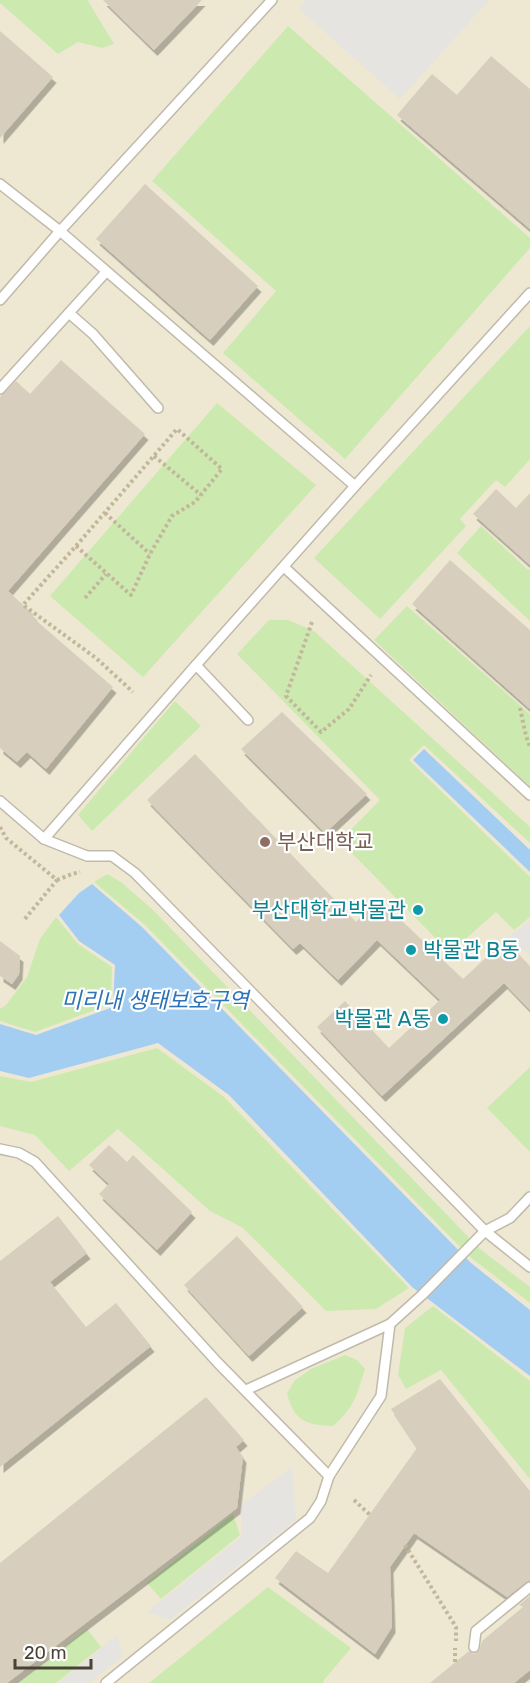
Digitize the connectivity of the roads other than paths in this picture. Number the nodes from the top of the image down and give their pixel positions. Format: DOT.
graph roads {
  1 [pos="272,0"];
  2 [pos="0,184"];
  3 [pos="60,231"];
  4 [pos="106,272"];
  5 [pos="530,293"];
  6 [pos="0,300"];
  7 [pos="69,314"];
  8 [pos="0,389"];
  9 [pos="158,408"];
  10 [pos="355,486"];
  11 [pos="284,567"];
  12 [pos="196,665"];
  13 [pos="248,720"];
  14 [pos="530,795"];
  15 [pos="0,801"];
  16 [pos="44,839"];
  17 [pos="0,1149"];
  18 [pos="530,1197"];
  19 [pos="485,1231"];
  20 [pos="530,1267"];
  21 [pos="390,1324"];
  22 [pos="246,1390"];
  23 [pos="329,1476"];
  24 [pos="530,1587"];
  25 [pos="474,1647"];
  26 [pos="106,1683"];
  1 -- 3 [label="lane"];
  2 -- 3 [label="lane"];
  3 -- 4 [label="lane"];
  3 -- 6 [label="lane"];
  4 -- 7 [label="lane"];
  4 -- 10 [label="lane"];
  5 -- 10 [label="lane"];
  7 -- 8 [label="lane"];
  7 -- 9 [label="lane"];
  10 -- 11 [label="lane"];
  11 -- 12 [label="lane"];
  11 -- 14 [label="lane"];
  12 -- 13 [label="lane"];
  12 -- 16 [label="lane"];
  15 -- 16 [label="lane"];
  16 -- 19 [label="lane"];
  17 -- 22 [label="lane"];
  18 -- 19 [label="lane"];
  19 -- 20 [label="lane"];
  19 -- 21 [label="lane"];
  21 -- 22 [label="lane"];
  21 -- 23 [label="lane"];
  22 -- 23 [label="lane"];
  23 -- 26 [label="lane"];
  24 -- 25 [label="lane"];
}
